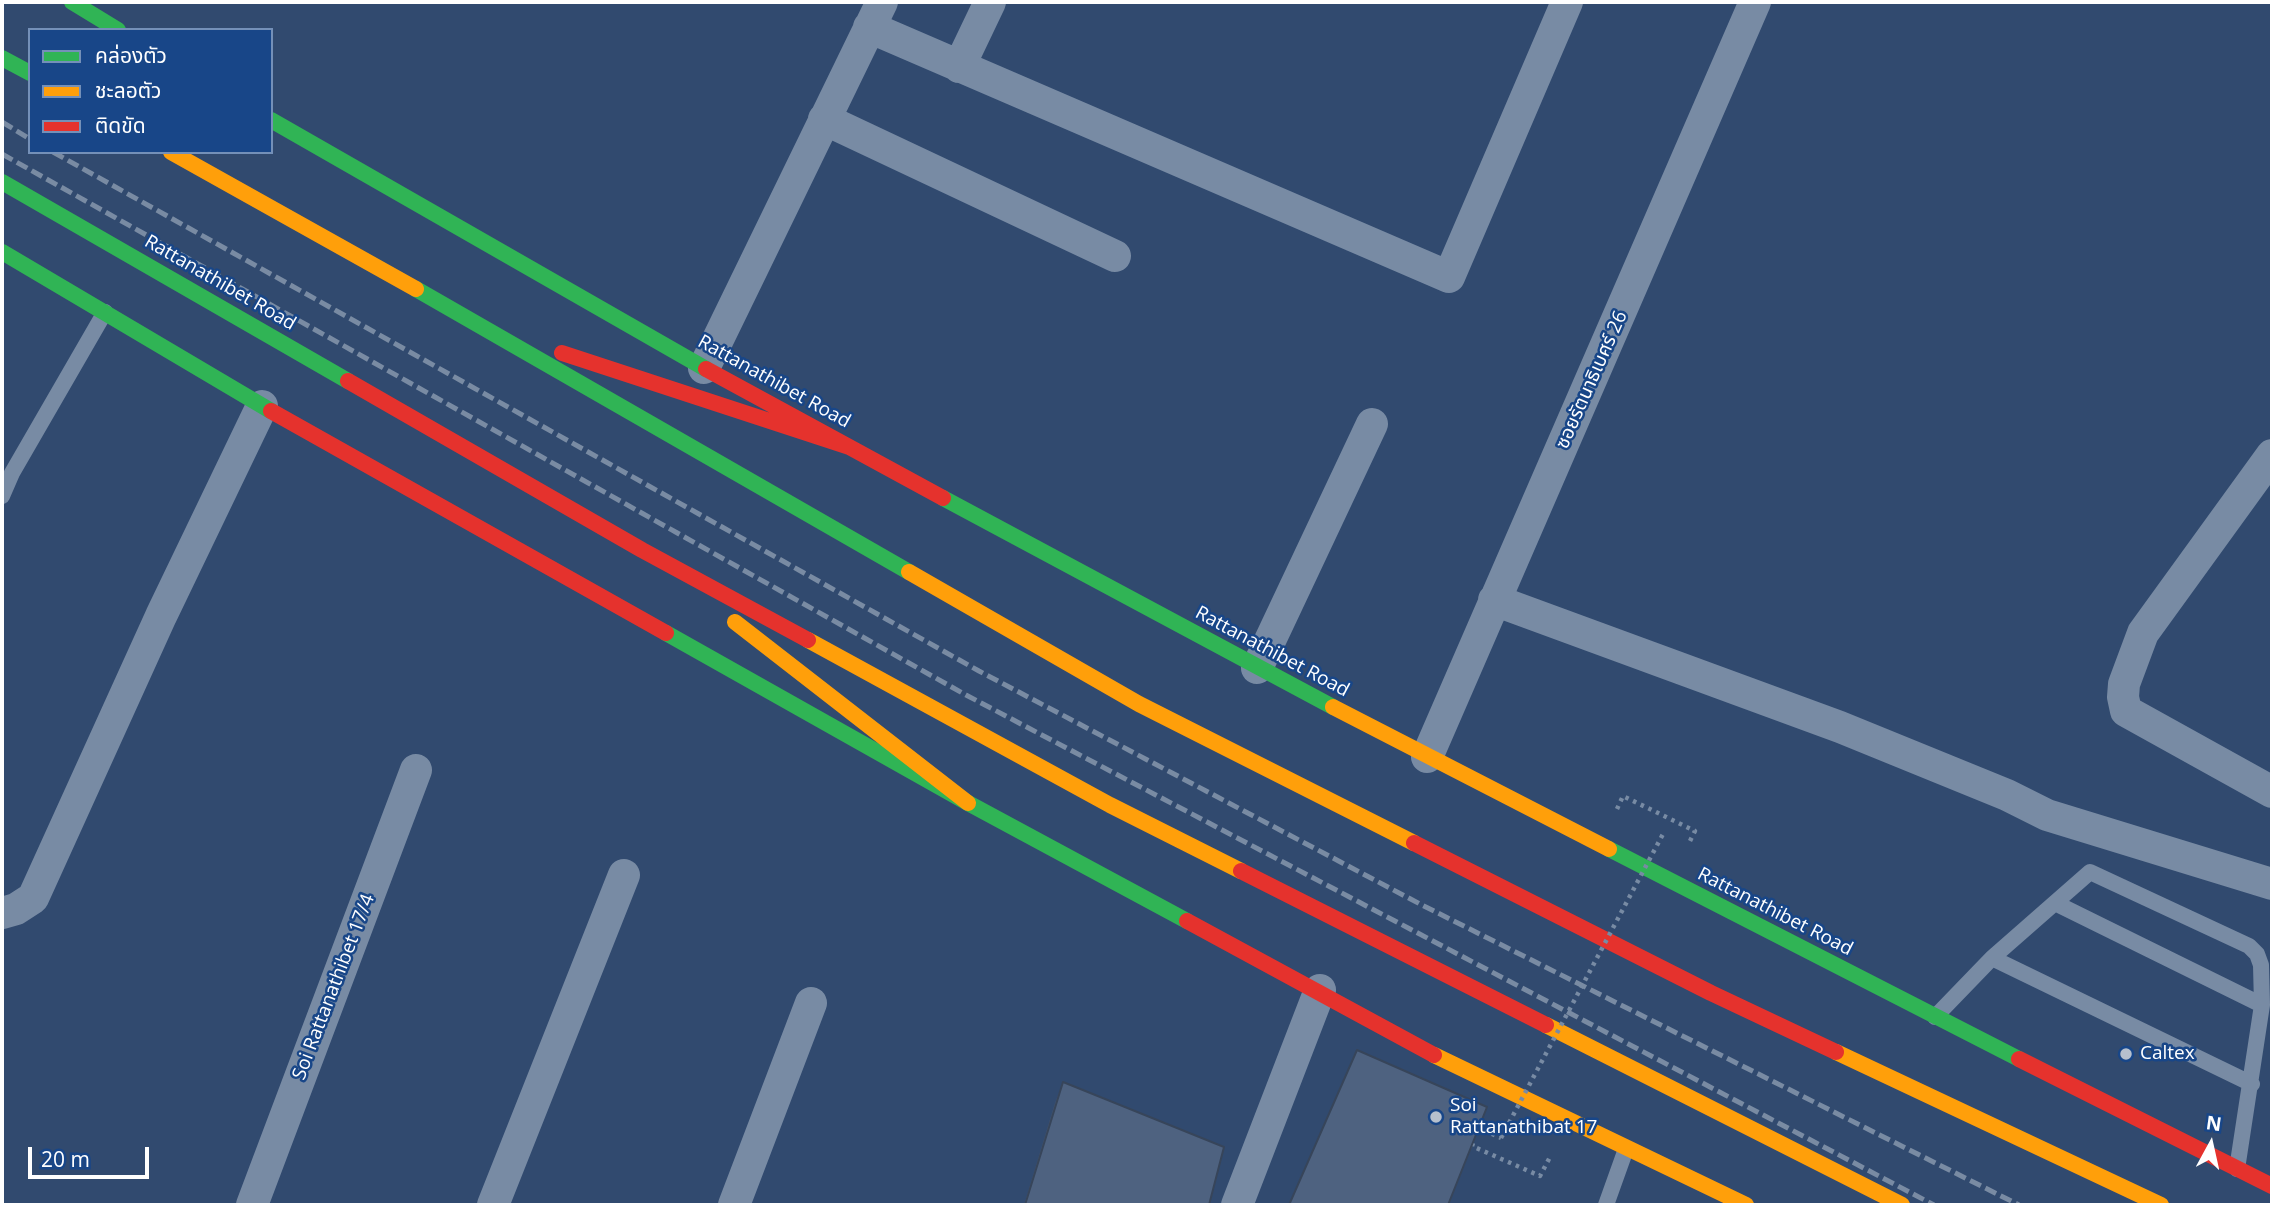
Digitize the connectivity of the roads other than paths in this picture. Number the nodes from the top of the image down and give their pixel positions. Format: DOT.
graph roads {
  1 [pos="72,2"];
  2 [pos="990,2"];
  3 [pos="1567,2"];
  4 [pos="1755,2"];
  5 [pos="876,14"];
  6 [pos="115,28"];
  7 [pos="2,58"];
  8 [pos="959,67"];
  9 [pos="28,73"];
  10 [pos="824,119"];
  11 [pos="273,121"];
  12 [pos="175,154"];
  13 [pos="2,182"];
  14 [pos="2,252"];
  15 [pos="1115,256"];
  16 [pos="105,312"];
  17 [pos="483,327"];
  18 [pos="704,368"];
  19 [pos="261,406"];
  20 [pos="1372,424"];
  21 [pos="849,447"];
  22 [pos="2272,455"];
  23 [pos="2,496"];
  24 [pos="642,550"];
  25 [pos="1494,600"];
  26 [pos="1257,668"];
  27 [pos="1427,757"];
  28 [pos="416,770"];
  29 [pos="2272,792"];
  30 [pos="968,803"];
  31 [pos="624,875"];
  32 [pos="2272,884"];
  33 [pos="2055,903"];
  34 [pos="2,913"];
  35 [pos="1992,958"];
  36 [pos="1321,990"];
  37 [pos="811,1003"];
  38 [pos="2262,1005"];
  39 [pos="1934,1017"];
  40 [pos="2252,1084"];
  41 [pos="1626,1149"];
  42 [pos="2237,1169"];
  43 [pos="2272,1186"];
  44 [pos="252,1205"];
  45 [pos="493,1205"];
  46 [pos="734,1205"];
  47 [pos="1237,1205"];
  48 [pos="1606,1205"];
  49 [pos="1746,1205"];
  50 [pos="1902,1205"];
  51 [pos="2161,1205"];
  1 -- 6 [label="main road"];
  2 -- 8 [label="street"];
  3 -- 8 [label="street"];
  4 -- 25 [label="street, ซอยรัตนาธิเบศร์ 26"];
  5 -- 8 [label="street"];
  5 -- 10 [label="street"];
  7 -- 9 [label="main road"];
  10 -- 15 [label="street"];
  10 -- 18 [label="street"];
  11 -- 18 [label="main road, Rattanathibet Road"];
  12 -- 17 [label="main road"];
  13 -- 24 [label="main road, Rattanathibet Road"];
  14 -- 16 [label="main road"];
  16 -- 19 [label="main road"];
  16 -- 23 [label="lane"];
  17 -- 21 [label="main road"];
  17 -- 51 [label="main road"];
  18 -- 21 [label="main road, Rattanathibet Road"];
  19 -- 30 [label="main road"];
  19 -- 34 [label="street"];
  20 -- 26 [label="street"];
  21 -- 26 [label="main road, Rattanathibet Road"];
  22 -- 29 [label="street"];
  24 -- 30 [label="main road"];
  24 -- 50 [label="main road, Rattanathibet Road"];
  25 -- 27 [label="street, ซอยรัตนาธิเบศร์ 26"];
  25 -- 32 [label="street"];
  26 -- 27 [label="main road, Rattanathibet Road"];
  27 -- 39 [label="main road, Rattanathibet Road"];
  28 -- 44 [label="street, Soi Rattanathibet 17/4"];
  30 -- 36 [label="main road"];
  31 -- 45 [label="street"];
  33 -- 35 [label="lane"];
  33 -- 38 [label="lane"];
  33 -- 38 [label="lane"];
  35 -- 39 [label="lane"];
  35 -- 40 [label="lane"];
  36 -- 41 [label="main road"];
  36 -- 47 [label="street"];
  37 -- 46 [label="street"];
  38 -- 40 [label="lane"];
  39 -- 42 [label="main road, Rattanathibet Road"];
  40 -- 42 [label="lane"];
  41 -- 48 [label="lane"];
  41 -- 49 [label="main road"];
  42 -- 43 [label="main road, Rattanathibet Road"];
}
